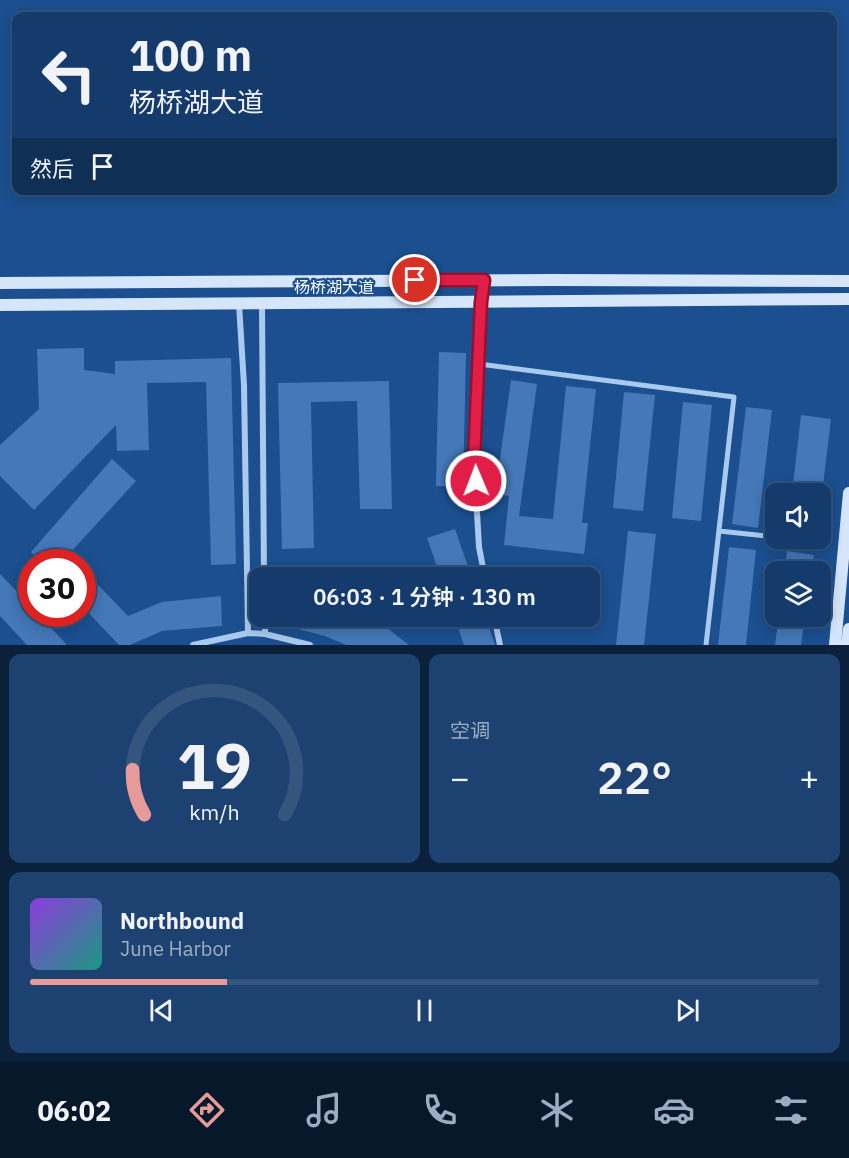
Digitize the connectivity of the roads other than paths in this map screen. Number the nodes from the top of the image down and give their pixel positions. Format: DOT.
graph roads {
  1 [pos="484,280"];
  2 [pos="849,281"];
  3 [pos="0,283"];
  4 [pos="849,299"];
  5 [pos="481,302"];
  6 [pos="239,304"];
  7 [pos="262,304"];
  8 [pos="0,305"];
  9 [pos="479,364"];
  10 [pos="849,493"];
  11 [pos="719,531"];
  12 [pos="765,536"];
  13 [pos="264,567"];
  14 [pos="483,567"];
  15 [pos="265,627"];
  16 [pos="496,627"];
  17 [pos="849,629"];
  18 [pos="248,633"];
  19 [pos="265,634"];
  20 [pos="193,645"];
  21 [pos="310,645"];
  22 [pos="500,645"];
  23 [pos="706,645"];
  24 [pos="835,645"];
  25 [pos="847,645"];
  1 -- 2 [label="main road, 杨桥湖大道"];
  1 -- 3 [label="main road, 杨桥湖大道"];
  1 -- 5 [label="street"];
  4 -- 5 [label="main road, 杨桥湖大道"];
  5 -- 7 [label="main road, 杨桥湖大道"];
  5 -- 9 [label="street"];
  6 -- 7 [label="main road, 杨桥湖大道"];
  6 -- 8 [label="main road, 杨桥湖大道"];
  6 -- 18 [label="street"];
  7 -- 13 [label="street"];
  9 -- 11 [label="street"];
  9 -- 14 [label="street"];
  10 -- 24 [label="main road"];
  11 -- 12 [label="street"];
  11 -- 23 [label="street"];
  15 -- 19 [label="street"];
  16 -- 22 [label="street"];
  17 -- 25 [label="main road"];
  18 -- 19 [label="street"];
  18 -- 20 [label="street"];
  19 -- 21 [label="street"];
}
